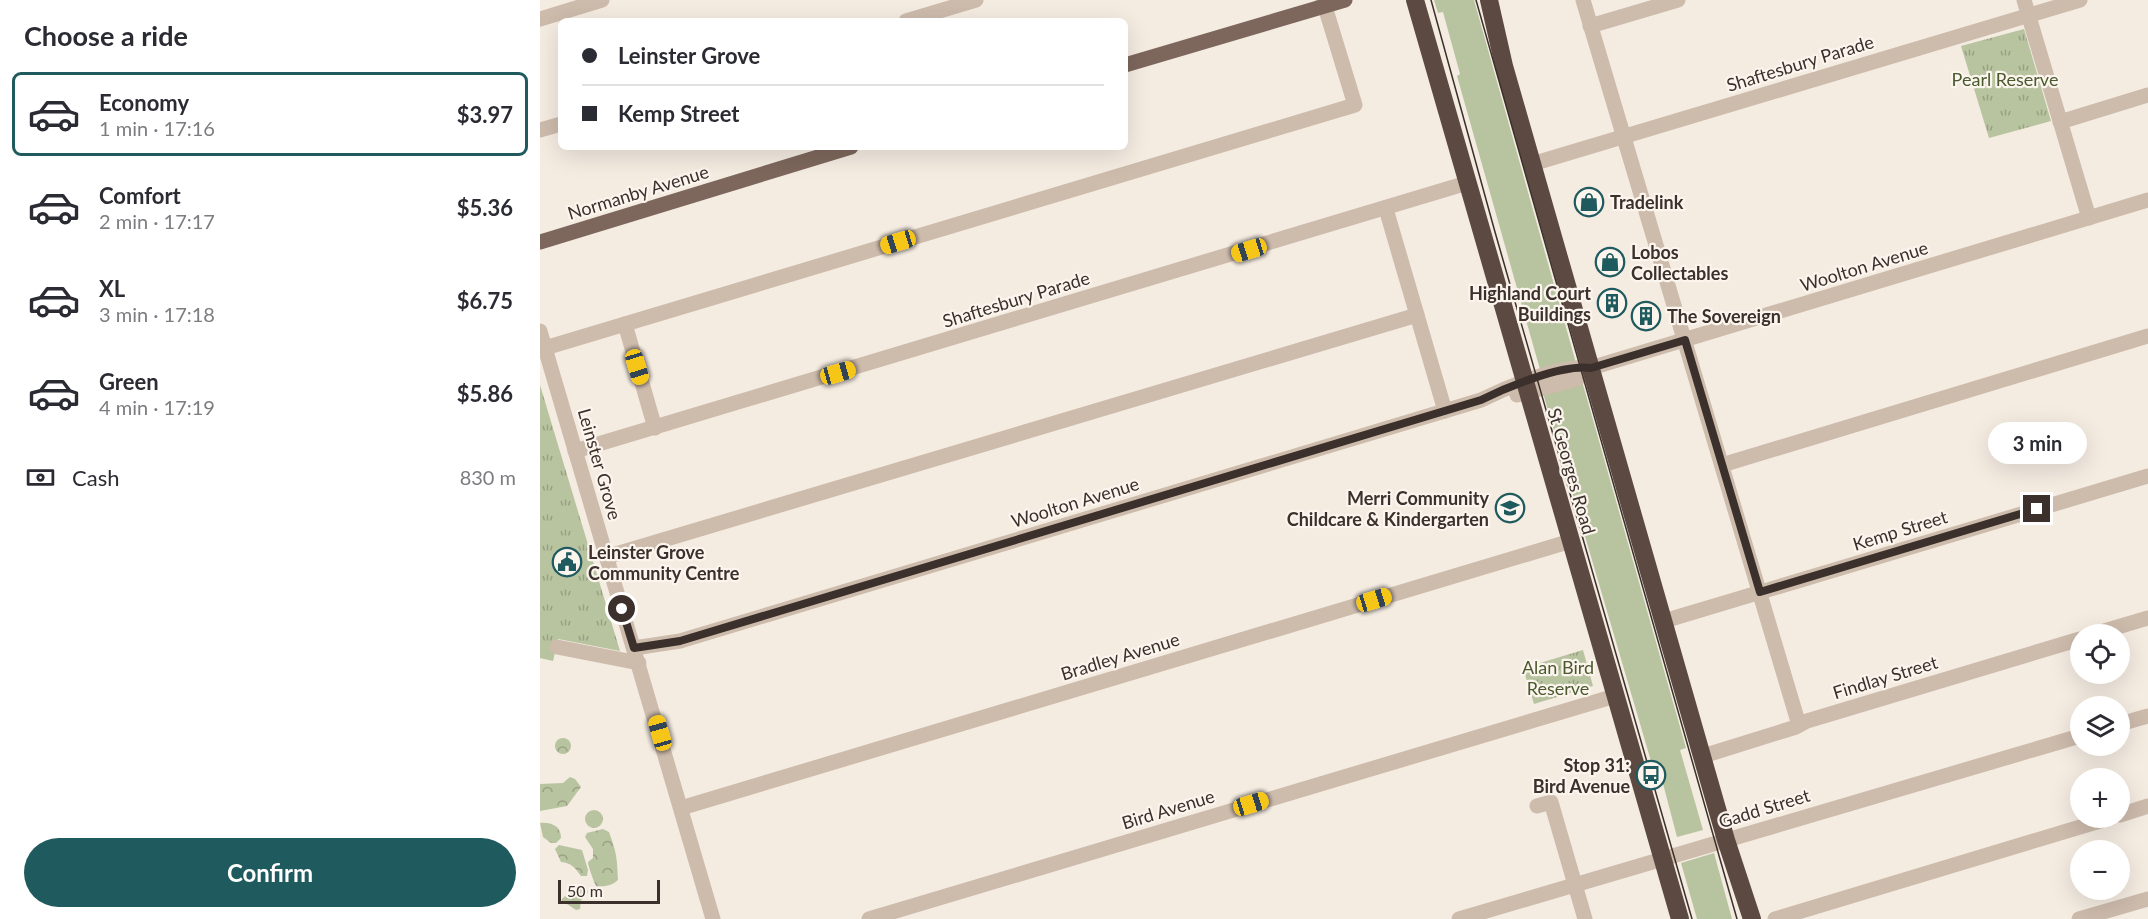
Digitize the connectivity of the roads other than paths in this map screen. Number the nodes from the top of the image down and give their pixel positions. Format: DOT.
graph roads {
  1 [pos="602,0"];
  2 [pos="976,0"];
  3 [pos="1415,0"];
  4 [pos="1489,0"];
  5 [pos="1583,0"];
  6 [pos="1678,0"];
  7 [pos="2079,0"];
  8 [pos="1333,2"];
  9 [pos="2026,7"];
  10 [pos="916,18"];
  11 [pos="540,19"];
  12 [pos="1590,26"];
  13 [pos="1128,64"];
  14 [pos="2148,95"];
  15 [pos="2060,122"];
  16 [pos="558,125"];
  17 [pos="540,130"];
  18 [pos="1623,137"];
  19 [pos="840,150"];
  20 [pos="1532,164"];
  21 [pos="1467,183"];
  22 [pos="2148,200"];
  23 [pos="1386,209"];
  24 [pos="2089,218"];
  25 [pos="540,242"];
  26 [pos="1417,315"];
  27 [pos="625,324"];
  28 [pos="540,331"];
  29 [pos="2148,336"];
  30 [pos="1685,340"];
  31 [pos="545,348"];
  32 [pos="1591,368"];
  33 [pos="1527,388"];
  34 [pos="1445,411"];
  35 [pos="655,428"];
  36 [pos="575,451"];
  37 [pos="1722,465"];
  38 [pos="2148,476"];
  39 [pos="1571,541"];
  40 [pos="606,557"];
  41 [pos="1760,592"];
  42 [pos="2148,618"];
  43 [pos="1664,621"];
  44 [pos="2128,624"];
  45 [pos="2070,642"];
  46 [pos="556,646"];
  47 [pos="637,657"];
  48 [pos="1615,696"];
  49 [pos="2148,716"];
  50 [pos="2130,721"];
  51 [pos="1799,725"];
  52 [pos="2070,738"];
  53 [pos="1702,756"];
  54 [pos="1537,806"];
  55 [pos="2148,806"];
  56 [pos="681,808"];
  57 [pos="2130,812"];
  58 [pos="2077,828"];
  59 [pos="1726,840"];
  60 [pos="1663,859"];
  61 [pos="1575,885"];
  62 [pos="2148,899"];
  63 [pos="713,919"];
  64 [pos="869,919"];
  65 [pos="1460,919"];
  66 [pos="1585,919"];
  67 [pos="1680,919"];
  68 [pos="1752,919"];
  69 [pos="1775,919"];
  70 [pos="2079,919"];
  1 -- 11 [label="street"];
  2 -- 10 [label="street"];
  3 -- 21 [label="highway, St Georges Road"];
  4 -- 20 [label="highway"];
  5 -- 12 [label="street"];
  6 -- 12 [label="street"];
  7 -- 9 [label="street, Shaftesbury Parade"];
  8 -- 13 [label="main road"];
  8 -- 27 [label="street"];
  9 -- 15 [label="street"];
  9 -- 18 [label="street, Shaftesbury Parade"];
  12 -- 18 [label="street"];
  14 -- 15 [label="street"];
  15 -- 24 [label="street"];
  16 -- 17 [label="street"];
  18 -- 20 [label="street, Shaftesbury Parade"];
  18 -- 30 [label="street"];
  19 -- 25 [label="main road, Normanby Avenue"];
  20 -- 32 [label="highway"];
  21 -- 23 [label="street, Shaftesbury Parade"];
  21 -- 33 [label="highway, St Georges Road"];
  22 -- 24 [label="street, Woolton Avenue"];
  23 -- 26 [label="street"];
  23 -- 35 [label="street, Shaftesbury Parade"];
  24 -- 30 [label="street, Woolton Avenue"];
  26 -- 34 [label="street"];
  26 -- 40 [label="street"];
  27 -- 31 [label="street"];
  27 -- 35 [label="street"];
  28 -- 31 [label="street, Leinster Grove"];
  29 -- 37 [label="street"];
  30 -- 32 [label="street, Woolton Avenue"];
  30 -- 37 [label="street"];
  31 -- 36 [label="street, Leinster Grove"];
  32 -- 33 [label="street, Woolton Avenue"];
  32 -- 43 [label="highway"];
  33 -- 34 [label="street, Woolton Avenue"];
  33 -- 39 [label="highway, St Georges Road"];
  34 -- 47 [label="street, Woolton Avenue"];
  35 -- 36 [label="street, Shaftesbury Parade"];
  36 -- 40 [label="street, Leinster Grove"];
  37 -- 41 [label="street"];
  38 -- 41 [label="street, Kemp Street"];
  39 -- 48 [label="highway, St Georges Road"];
  39 -- 56 [label="street, Bradley Avenue"];
  40 -- 47 [label="street, Leinster Grove"];
  41 -- 43 [label="street, Kemp Street"];
  41 -- 51 [label="street"];
  42 -- 44 [label="street"];
  43 -- 53 [label="highway"];
  45 -- 51 [label="street, Findlay Street"];
  46 -- 47 [label="street"];
  47 -- 56 [label="street, Leinster Grove"];
  48 -- 60 [label="highway, St Georges Road"];
  48 -- 64 [label="street, Bird Avenue"];
  49 -- 50 [label="street"];
  51 -- 53 [label="street, Findlay Street"];
  52 -- 59 [label="street, Gadd Street"];
  53 -- 59 [label="highway"];
  54 -- 61 [label="street"];
  55 -- 57 [label="street"];
  56 -- 63 [label="street, Leinster Grove"];
  58 -- 69 [label="street"];
  59 -- 60 [label="street, Gadd Street"];
  59 -- 68 [label="highway"];
  60 -- 61 [label="street, Gadd Street"];
  60 -- 67 [label="highway, St Georges Road"];
  61 -- 65 [label="street, Gadd Street"];
  61 -- 66 [label="street"];
  62 -- 70 [label="street"];
}
